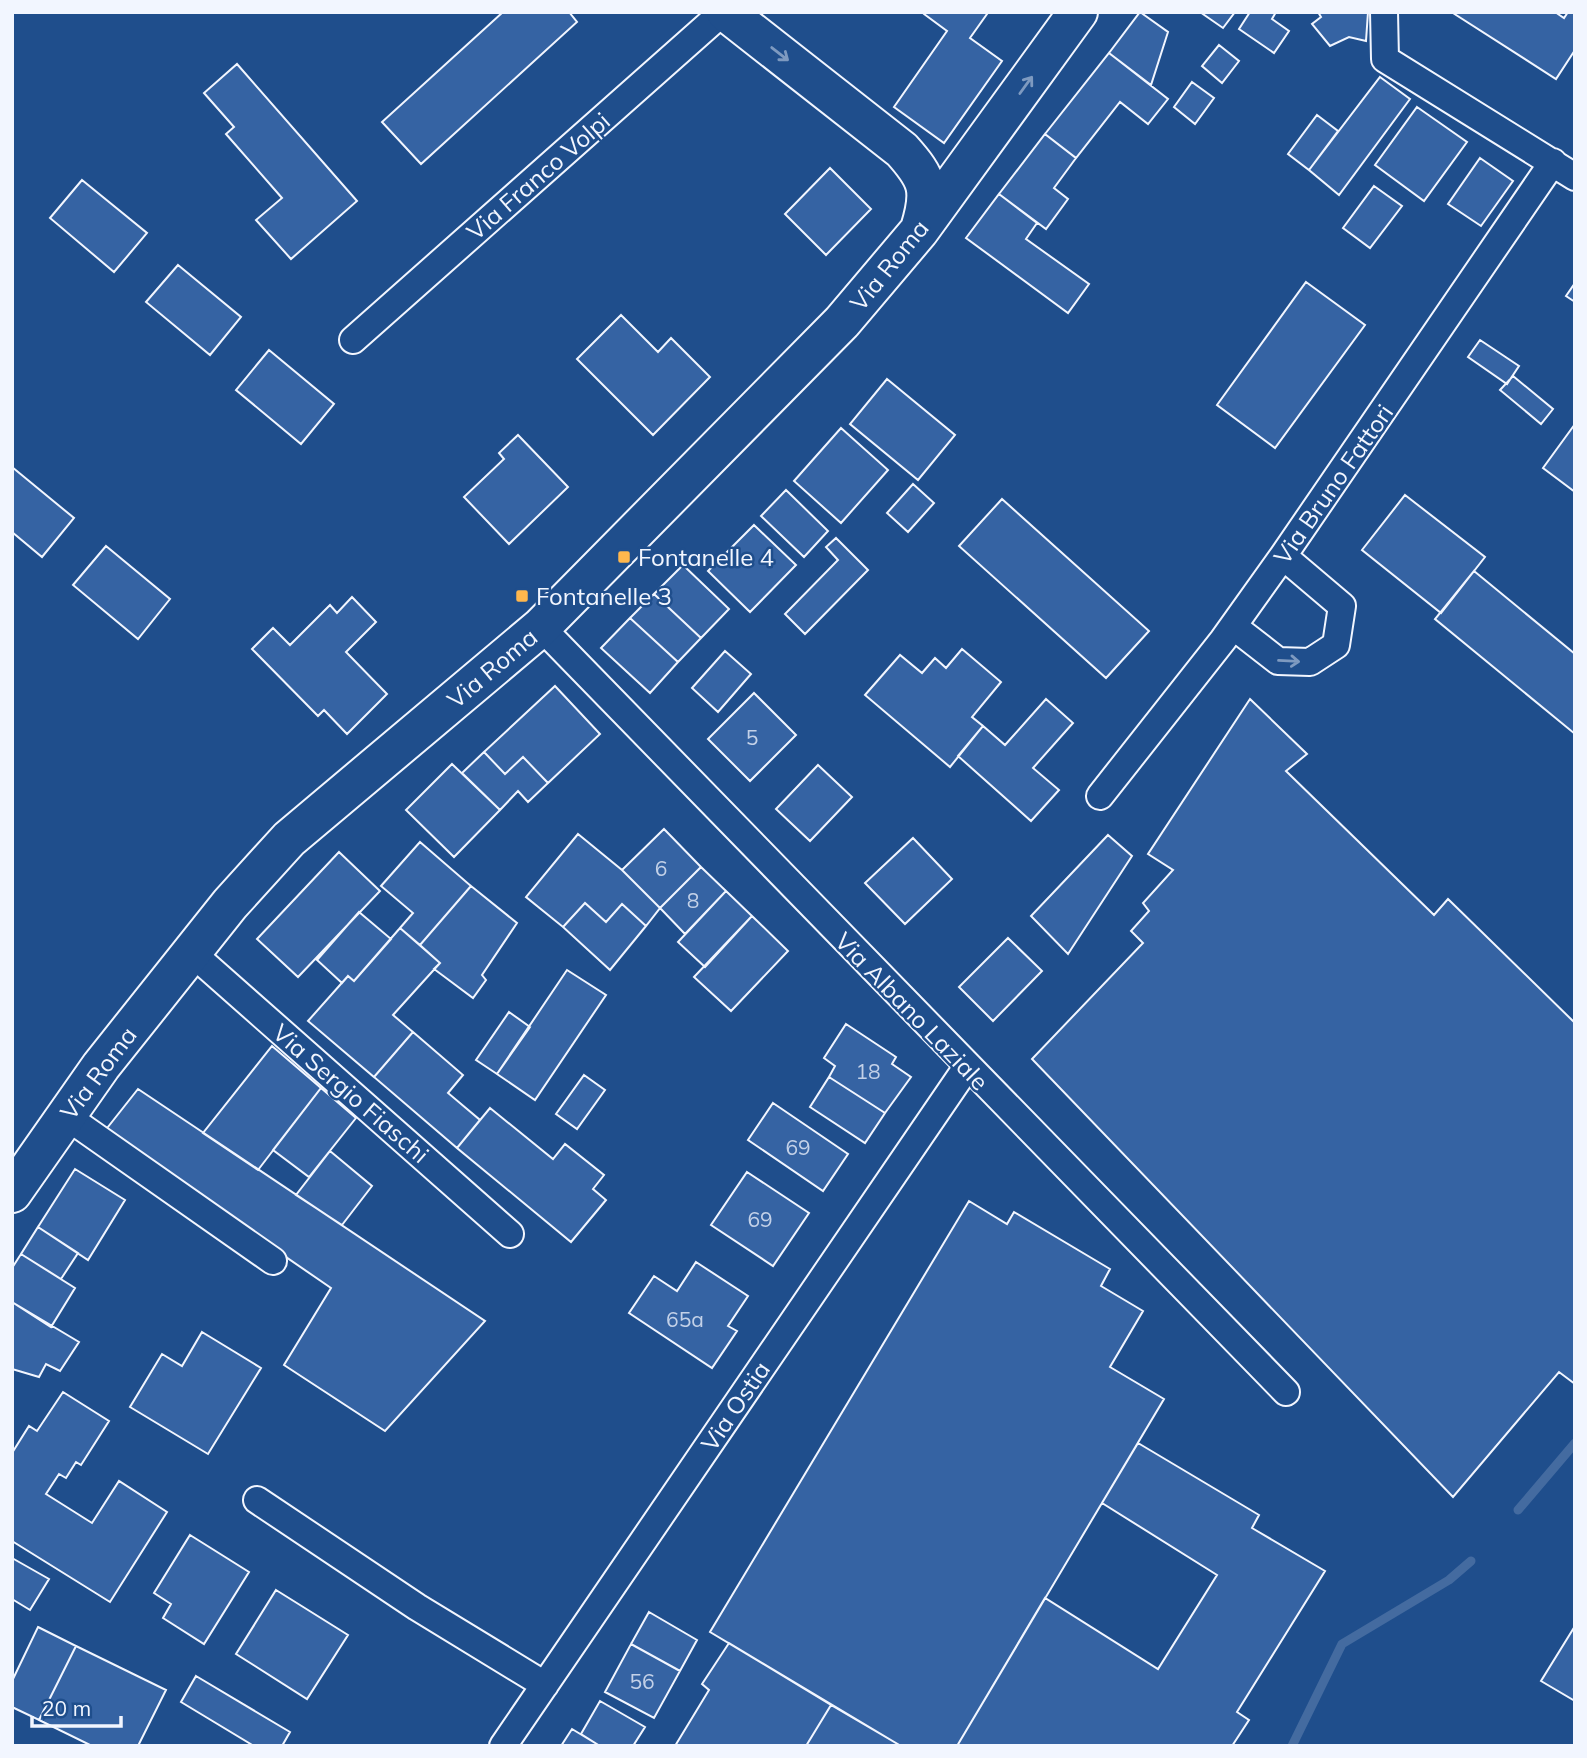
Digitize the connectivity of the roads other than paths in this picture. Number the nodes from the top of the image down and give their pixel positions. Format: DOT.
graph roads {
  1 [pos="725,12"];
  2 [pos="1078,12"];
  3 [pos="1384,12"];
  4 [pos="986,140"];
  5 [pos="902,150"];
  6 [pos="1553,162"];
  7 [pos="1575,177"];
  8 [pos="919,231"];
  9 [pos="352,340"];
  10 [pos="1283,556"];
  11 [pos="1233,626"];
  12 [pos="541,627"];
  13 [pos="1100,796"];
  14 [pos="192,953"];
  15 [pos="967,1067"];
  16 [pos="66,1116"];
  17 [pos="12,1193"];
  18 [pos="510,1234"];
  19 [pos="273,1261"];
  20 [pos="1286,1392"];
  21 [pos="257,1500"];
  22 [pos="545,1685"];
  23 [pos="503,1746"];
  1 -- 5 [label="main road, one-way"];
  1 -- 9 [label="street, Via Franco Volpi"];
  4 -- 2 [label="main road, Via Roma, one-way"];
  3 -- 6 [label="street"];
  4 -- 5 [label="main road"];
  4 -- 8 [label="main road, Via Roma"];
  5 -- 8 [label="main road"];
  6 -- 7 [label="street"];
  6 -- 10 [label="street, Via Bruno Fattori"];
  8 -- 12 [label="main road, Via Roma"];
  10 -- 11 [label="street, Via Bruno Fattori"];
  11 -- 10 [label="street, one-way"];
  11 -- 13 [label="street, Via Bruno Fattori"];
  12 -- 14 [label="main road, Via Roma"];
  12 -- 15 [label="street, Via Albano Laziale"];
  14 -- 16 [label="main road, Via Roma"];
  14 -- 18 [label="street, Via Sergio Fiaschi"];
  15 -- 20 [label="street, Via Albano Laziale"];
  15 -- 22 [label="street, Via Ostia"];
  16 -- 17 [label="main road, Via Roma"];
  16 -- 19 [label="street"];
  21 -- 22 [label="street"];
  22 -- 23 [label="street, Via Ostia"];
}
